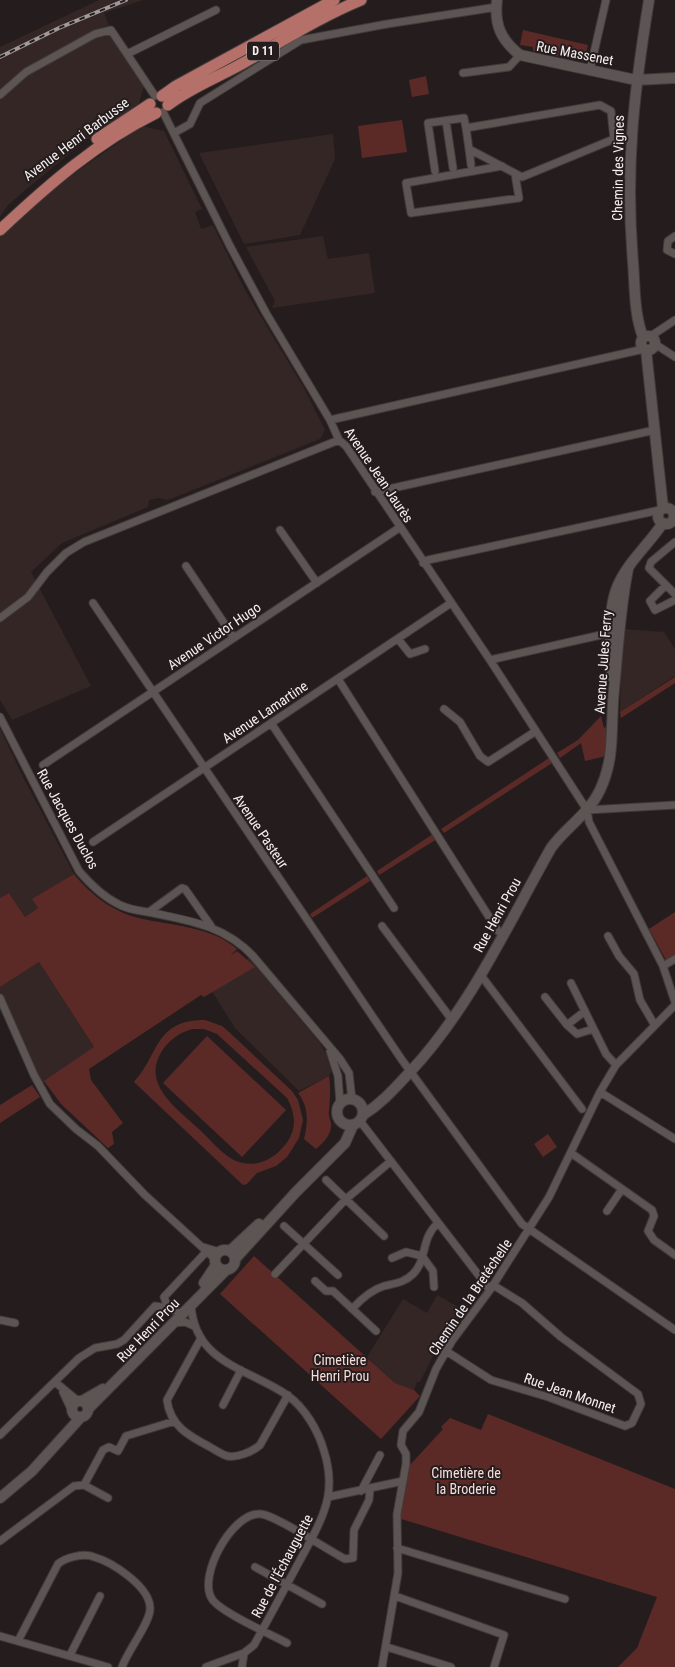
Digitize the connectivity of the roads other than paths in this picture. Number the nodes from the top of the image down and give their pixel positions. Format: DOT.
graph roads {
  1 [pos="334,0"];
  2 [pos="361,0"];
  3 [pos="606,0"];
  4 [pos="649,0"];
  5 [pos="497,3"];
  6 [pos="216,10"];
  7 [pos="127,54"];
  8 [pos="520,55"];
  9 [pos="639,60"];
  10 [pos="590,70"];
  11 [pos="463,73"];
  12 [pos="624,77"];
  13 [pos="675,78"];
  14 [pos="636,80"];
  15 [pos="656,80"];
  16 [pos="0,95"];
  17 [pos="159,105"];
  18 [pos="446,121"];
  19 [pos="466,128"];
  20 [pos="174,133"];
  21 [pos="630,138"];
  22 [pos="614,139"];
  23 [pos="469,149"];
  24 [pos="471,165"];
  25 [pos="502,166"];
  26 [pos="453,168"];
  27 [pos="435,171"];
  28 [pos="515,174"];
  29 [pos="0,219"];
  30 [pos="0,230"];
  31 [pos="675,236"];
  32 [pos="675,254"];
  33 [pos="675,320"];
  34 [pos="648,343"];
  35 [pos="675,357"];
  36 [pos="330,420"];
  37 [pos="655,430"];
  38 [pos="338,440"];
  39 [pos="375,492"];
  40 [pos="666,508"];
  41 [pos="670,521"];
  42 [pos="399,528"];
  43 [pos="280,530"];
  44 [pos="675,542"];
  45 [pos="423,563"];
  46 [pos="186,566"];
  47 [pos="317,583"];
  48 [pos="665,586"];
  49 [pos="675,594"];
  50 [pos="675,600"];
  51 [pos="93,603"];
  52 [pos="451,603"];
  53 [pos="1,616"];
  54 [pos="615,632"];
  55 [pos="234,638"];
  56 [pos="398,639"];
  57 [pos="425,649"];
  58 [pos="490,660"];
  59 [pos="338,679"];
  60 [pos="153,692"];
  61 [pos="444,709"];
  62 [pos="0,717"];
  63 [pos="271,723"];
  64 [pos="536,731"];
  65 [pos="43,765"];
  66 [pos="204,768"];
  67 [pos="675,805"];
  68 [pos="587,810"];
  69 [pos="93,842"];
  70 [pos="394,908"];
  71 [pos="149,912"];
  72 [pos="211,926"];
  73 [pos="382,926"];
  74 [pos="503,933"];
  75 [pos="608,936"];
  76 [pos="675,959"];
  77 [pos="663,966"];
  78 [pos="480,974"];
  79 [pos="571,983"];
  80 [pos="545,997"];
  81 [pos="0,998"];
  82 [pos="675,1004"];
  83 [pos="585,1011"];
  84 [pos="452,1020"];
  85 [pos="654,1024"];
  86 [pos="566,1025"];
  87 [pos="594,1029"];
  88 [pos="324,1041"];
  89 [pos="616,1065"];
  90 [pos="411,1071"];
  91 [pos="600,1092"];
  92 [pos="356,1102"];
  93 [pos="340,1104"];
  94 [pos="379,1105"];
  95 [pos="582,1109"];
  96 [pos="355,1121"];
  97 [pos="675,1139"];
  98 [pos="571,1153"];
  99 [pos="391,1161"];
  100 [pos="326,1180"];
  101 [pos="622,1189"];
  102 [pos="346,1199"];
  103 [pos="607,1211"];
  104 [pos="438,1223"];
  105 [pos="284,1226"];
  106 [pos="530,1230"];
  107 [pos="384,1236"];
  108 [pos="304,1244"];
  109 [pos="204,1249"];
  110 [pos="675,1255"];
  111 [pos="422,1256"];
  112 [pos="392,1258"];
  113 [pos="224,1259"];
  114 [pos="275,1274"];
  115 [pos="338,1275"];
  116 [pos="315,1280"];
  117 [pos="434,1287"];
  118 [pos="492,1288"];
  119 [pos="191,1305"];
  120 [pos="352,1309"];
  121 [pos="173,1310"];
  122 [pos="0,1320"];
  123 [pos="15,1323"];
  124 [pos="174,1323"];
  125 [pos="194,1326"];
  126 [pos="675,1330"];
  127 [pos="376,1331"];
  128 [pos="200,1340"];
  129 [pos="446,1351"];
  130 [pos="241,1370"];
  131 [pos="55,1382"];
  132 [pos="62,1389"];
  133 [pos="288,1396"];
  134 [pos="223,1405"];
  135 [pos="79,1408"];
  136 [pos="175,1422"];
  137 [pos="0,1435"];
  138 [pos="380,1455"];
  139 [pos="403,1481"];
  140 [pos="84,1485"];
  141 [pos="370,1489"];
  142 [pos="361,1490"];
  143 [pos="328,1497"];
  144 [pos="0,1498"];
  145 [pos="108,1498"];
  146 [pos="311,1540"];
  147 [pos="0,1541"];
  148 [pos="397,1548"];
  149 [pos="255,1567"];
  150 [pos="287,1585"];
  151 [pos="100,1596"];
  152 [pos="394,1596"];
  153 [pos="565,1598"];
  154 [pos="322,1604"];
  155 [pos="262,1630"];
  156 [pos="0,1636"];
  157 [pos="18,1641"];
  158 [pos="287,1643"];
  159 [pos="387,1647"];
  160 [pos="244,1653"];
  161 [pos="70,1655"];
  162 [pos="108,1667"];
  163 [pos="122,1667"];
  164 [pos="206,1667"];
  165 [pos="242,1667"];
  166 [pos="382,1667"];
  167 [pos="451,1667"];
  168 [pos="494,1667"];
  1 -- 17 [label="main road, Avenue Henri Barbusse / D 11"];
  2 -- 17 [label="main road, Avenue Henri Barbusse / D 11"];
  3 -- 10 [label="street"];
  4 -- 9 [label="street, Chemin des Vignes"];
  5 -- 8 [label="street, Rue Massenet"];
  5 -- 20 [label="street"];
  6 -- 7 [label="street"];
  7 -- 16 [label="street, Avenue Jean Jaurès"];
  7 -- 17 [label="street, Avenue Jean Jaurès"];
  8 -- 10 [label="street, Rue Massenet"];
  8 -- 11 [label="street"];
  9 -- 12 [label="street, Rue Massenet"];
  9 -- 14 [label="street, Chemin des Vignes"];
  9 -- 15 [label="street"];
  10 -- 12 [label="street, Rue Massenet"];
  12 -- 14 [label="street, Rue Massenet"];
  13 -- 15 [label="street, Rue Massenet"];
  14 -- 15 [label="street, Rue Massenet"];
  14 -- 21 [label="street, Chemin des Vignes"];
  17 -- 20 [label="street, Avenue Jean Jaurès"];
  17 -- 29 [label="main road, Avenue Henri Barbusse / D 11"];
  17 -- 30 [label="main road, Avenue Henri Barbusse / D 11"];
  18 -- 19 [label="street"];
  18 -- 26 [label="street"];
  18 -- 27 [label="street"];
  19 -- 22 [label="street"];
  19 -- 23 [label="street"];
  20 -- 36 [label="street, Avenue Jean Jaurès"];
  21 -- 22 [label="street"];
  21 -- 34 [label="street, Chemin des Vignes"];
  22 -- 28 [label="street"];
  23 -- 24 [label="street"];
  23 -- 25 [label="street"];
  25 -- 28 [label="street"];
  25 -- 28 [label="street"];
  31 -- 32 [label="street"];
  33 -- 34 [label="street"];
  34 -- 35 [label="street"];
  34 -- 36 [label="street"];
  34 -- 37 [label="street, Chemin des Vignes"];
  36 -- 38 [label="street, Avenue Jean Jaurès"];
  37 -- 39 [label="street"];
  37 -- 40 [label="street, Chemin des Vignes"];
  38 -- 39 [label="street, Avenue Jean Jaurès"];
  38 -- 53 [label="street"];
  39 -- 42 [label="street, Avenue Jean Jaurès"];
  40 -- 41 [label="street, Chemin des Vignes"];
  40 -- 45 [label="street"];
  41 -- 54 [label="street, Avenue Jules Ferry"];
  42 -- 45 [label="street, Avenue Jean Jaurès"];
  42 -- 47 [label="street, Avenue Victor Hugo"];
  43 -- 47 [label="street"];
  44 -- 48 [label="street"];
  45 -- 52 [label="street, Avenue Jean Jaurès"];
  46 -- 55 [label="street"];
  47 -- 55 [label="street, Avenue Victor Hugo"];
  48 -- 49 [label="street"];
  48 -- 50 [label="street"];
  51 -- 60 [label="street, Avenue Pasteur"];
  52 -- 56 [label="street, Avenue Lamartine"];
  52 -- 58 [label="street, Avenue Jean Jaurès"];
  54 -- 58 [label="street"];
  54 -- 68 [label="street, Avenue Jules Ferry"];
  55 -- 60 [label="street, Avenue Victor Hugo"];
  56 -- 57 [label="street"];
  56 -- 59 [label="street, Avenue Lamartine"];
  58 -- 64 [label="street, Avenue Jean Jaurès"];
  59 -- 63 [label="street, Avenue Lamartine"];
  59 -- 74 [label="street"];
  60 -- 65 [label="street, Avenue Victor Hugo"];
  60 -- 66 [label="street, Avenue Pasteur"];
  61 -- 64 [label="street"];
  62 -- 71 [label="street, Rue Jacques Duclos"];
  63 -- 66 [label="street, Avenue Lamartine"];
  63 -- 70 [label="street"];
  64 -- 68 [label="street, Avenue Jean Jaurès"];
  66 -- 69 [label="street, Avenue Lamartine"];
  66 -- 90 [label="street, Avenue Pasteur"];
  67 -- 68 [label="street"];
  68 -- 74 [label="street, Rue Henri Prou"];
  68 -- 77 [label="street, Avenue Jean Jaurès"];
  71 -- 72 [label="street, Rue Jacques Duclos"];
  71 -- 72 [label="street"];
  72 -- 88 [label="street, Rue Jacques Duclos"];
  73 -- 84 [label="street"];
  74 -- 78 [label="street, Rue Henri Prou"];
  75 -- 85 [label="street"];
  76 -- 77 [label="street"];
  77 -- 82 [label="street, Avenue Jean Jaurès"];
  78 -- 84 [label="street, Rue Henri Prou"];
  78 -- 95 [label="street"];
  79 -- 83 [label="street"];
  80 -- 86 [label="street"];
  81 -- 109 [label="street"];
  82 -- 85 [label="street, Chemin de la Bretéchelle"];
  83 -- 86 [label="street"];
  83 -- 87 [label="street"];
  84 -- 90 [label="street, Rue Henri Prou"];
  85 -- 89 [label="street, Chemin de la Bretéchelle"];
  86 -- 87 [label="street"];
  87 -- 89 [label="street"];
  88 -- 92 [label="street, Rue Jacques Duclos"];
  88 -- 93 [label="street, Rue Jacques Duclos"];
  89 -- 91 [label="street, Chemin de la Bretéchelle"];
  90 -- 94 [label="street, Rue Henri Prou"];
  90 -- 106 [label="street, Avenue Pasteur"];
  91 -- 97 [label="street"];
  91 -- 98 [label="street, Chemin de la Bretéchelle"];
  92 -- 93 [label="street"];
  92 -- 94 [label="street"];
  92 -- 96 [label="street"];
  93 -- 96 [label="street"];
  94 -- 96 [label="street, Rue Henri Prou"];
  96 -- 99 [label="street"];
  96 -- 113 [label="street, Rue Henri Prou"];
  98 -- 101 [label="street"];
  98 -- 106 [label="street, Chemin de la Bretéchelle"];
  99 -- 102 [label="street"];
  99 -- 104 [label="street"];
  100 -- 102 [label="street"];
  101 -- 103 [label="street"];
  101 -- 110 [label="street"];
  102 -- 107 [label="street"];
  102 -- 108 [label="street"];
  104 -- 111 [label="street"];
  104 -- 118 [label="street"];
  105 -- 108 [label="street"];
  106 -- 118 [label="street, Chemin de la Bretéchelle"];
  106 -- 126 [label="street, Avenue Pasteur"];
  108 -- 114 [label="street"];
  108 -- 115 [label="street"];
  109 -- 113 [label="street"];
  109 -- 121 [label="street"];
  111 -- 112 [label="street"];
  111 -- 117 [label="street"];
  111 -- 120 [label="street"];
  113 -- 119 [label="street, Rue Henri Prou"];
  113 -- 121 [label="street, Rue Henri Prou"];
  116 -- 120 [label="street"];
  118 -- 129 [label="street, Chemin de la Bretéchelle"];
  118 -- 129 [label="street, Rue Jean Monnet"];
  119 -- 124 [label="street, Rue Henri Prou"];
  119 -- 125 [label="street, Rue de l'Échauguette"];
  120 -- 127 [label="street"];
  121 -- 131 [label="street"];
  121 -- 135 [label="street, Rue Henri Prou"];
  122 -- 123 [label="street"];
  124 -- 125 [label="street"];
  124 -- 135 [label="street, Rue Henri Prou"];
  125 -- 128 [label="street, Rue de l'Échauguette"];
  128 -- 130 [label="street, Rue de l'Échauguette"];
  128 -- 136 [label="street"];
  129 -- 139 [label="street, Chemin de la Bretéchelle"];
  130 -- 133 [label="street, Rue de l'Échauguette"];
  130 -- 134 [label="street"];
  131 -- 132 [label="street"];
  131 -- 137 [label="street"];
  132 -- 135 [label="street"];
  132 -- 135 [label="street"];
  133 -- 136 [label="street"];
  133 -- 143 [label="street, Rue de l'Échauguette"];
  135 -- 144 [label="street, Rue Henri Prou"];
  136 -- 140 [label="street"];
  138 -- 142 [label="street"];
  139 -- 141 [label="street"];
  139 -- 148 [label="street, Chemin de la Bretéchelle"];
  140 -- 145 [label="street"];
  140 -- 147 [label="street"];
  141 -- 142 [label="street"];
  141 -- 146 [label="street"];
  142 -- 143 [label="street"];
  143 -- 146 [label="street, Rue de l'Échauguette"];
  146 -- 150 [label="street, Rue de l'Échauguette"];
  146 -- 155 [label="street"];
  148 -- 152 [label="street, Chemin de la Bretéchelle"];
  148 -- 153 [label="street"];
  149 -- 150 [label="street"];
  150 -- 154 [label="street"];
  150 -- 155 [label="street, Rue de l'Échauguette"];
  151 -- 161 [label="street"];
  152 -- 159 [label="street, Chemin de la Bretéchelle"];
  152 -- 168 [label="street"];
  155 -- 158 [label="street"];
  155 -- 160 [label="street, Rue de l'Échauguette"];
  156 -- 157 [label="street"];
  157 -- 161 [label="street"];
  157 -- 163 [label="street"];
  159 -- 166 [label="street, Chemin de la Bretéchelle"];
  159 -- 167 [label="street"];
  160 -- 164 [label="street, Rue de l'Échauguette"];
  160 -- 165 [label="street"];
  161 -- 162 [label="street"];
}
